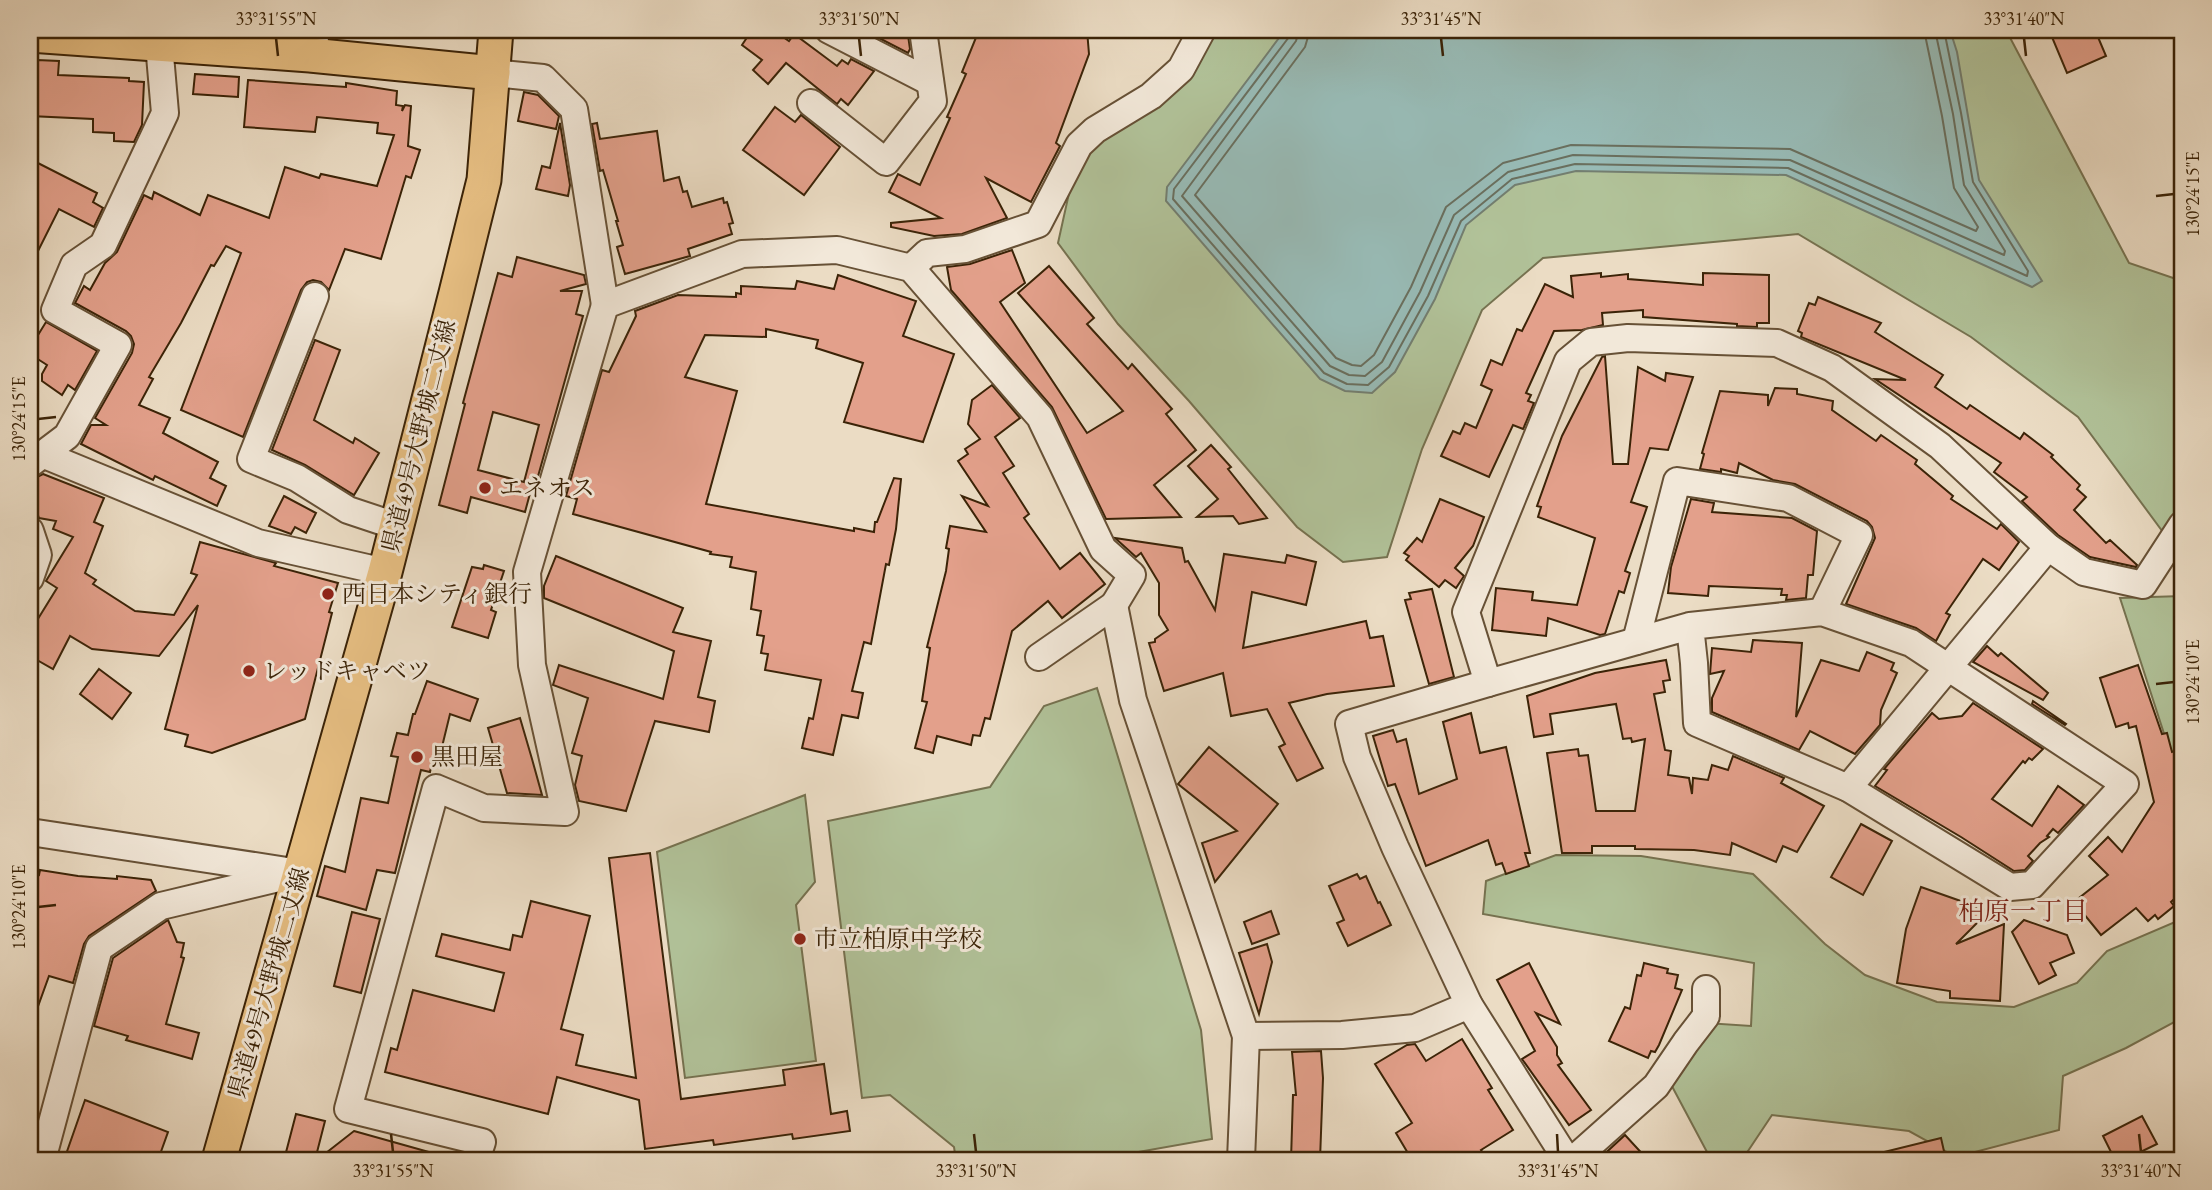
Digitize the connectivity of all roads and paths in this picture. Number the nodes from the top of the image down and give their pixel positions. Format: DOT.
graph roads {
  1 [pos="496,30"];
  2 [pos="829,30"];
  3 [pos="923,30"];
  4 [pos="1202,30"];
  5 [pos="30,35"];
  6 [pos="208,39"];
  7 [pos="313,42"];
  8 [pos="159,44"];
  9 [pos="493,73"];
  10 [pos="930,82"];
  11 [pos="811,103"];
  12 [pos="911,268"];
  13 [pos="315,296"];
  14 [pos="605,304"];
  15 [pos="36,459"];
  16 [pos="2182,525"];
  17 [pos="396,526"];
  18 [pos="30,531"];
  19 [pos="2048,547"];
  20 [pos="385,572"];
  21 [pos="30,578"];
  22 [pos="1114,605"];
  23 [pos="1822,612"];
  24 [pos="1690,626"];
  25 [pos="1636,641"];
  26 [pos="1039,657"];
  27 [pos="1948,668"];
  28 [pos="1488,683"];
  29 [pos="1848,789"];
  30 [pos="30,832"];
  31 [pos="299,873"];
  32 [pos="1706,989"];
  33 [pos="1469,1005"];
  34 [pos="1246,1035"];
  35 [pos="42,1160"];
  36 [pos="219,1160"];
  37 [pos="476,1160"];
  38 [pos="1241,1160"];
  39 [pos="1567,1160"];
  40 [pos="1573,1160"];
  1 -- 9 [label="main road, 県道49号大野城二丈線"];
  2 -- 10 [label="street"];
  3 -- 10 [label="street"];
  4 -- 12 [label="street"];
  5 -- 8 [label="main road"];
  6 -- 7 [label="main road"];
  6 -- 8 [label="main road"];
  7 -- 9 [label="main road"];
  8 -- 15 [label="street"];
  9 -- 14 [label="street"];
  9 -- 17 [label="main road, 県道49号大野城二丈線"];
  10 -- 11 [label="street"];
  12 -- 14 [label="street"];
  12 -- 22 [label="street"];
  13 -- 17 [label="street"];
  14 -- 37 [label="street"];
  15 -- 20 [label="street"];
  16 -- 19 [label="street"];
  17 -- 20 [label="main road, 県道49号大野城二丈線"];
  18 -- 21 [label="street"];
  19 -- 27 [label="street"];
  19 -- 28 [label="street"];
  20 -- 31 [label="main road, 県道49号大野城二丈線"];
  22 -- 26 [label="street"];
  22 -- 34 [label="street"];
  23 -- 24 [label="street"];
  23 -- 25 [label="street"];
  23 -- 27 [label="street"];
  24 -- 25 [label="street"];
  24 -- 29 [label="street"];
  25 -- 28 [label="street"];
  27 -- 29 [label="street"];
  27 -- 29 [label="street"];
  28 -- 33 [label="street"];
  30 -- 31 [label="street"];
  31 -- 35 [label="street"];
  31 -- 36 [label="main road, 県道49号大野城二丈線"];
  32 -- 40 [label="street"];
  33 -- 34 [label="street"];
  33 -- 39 [label="street"];
  34 -- 38 [label="street"];
}
